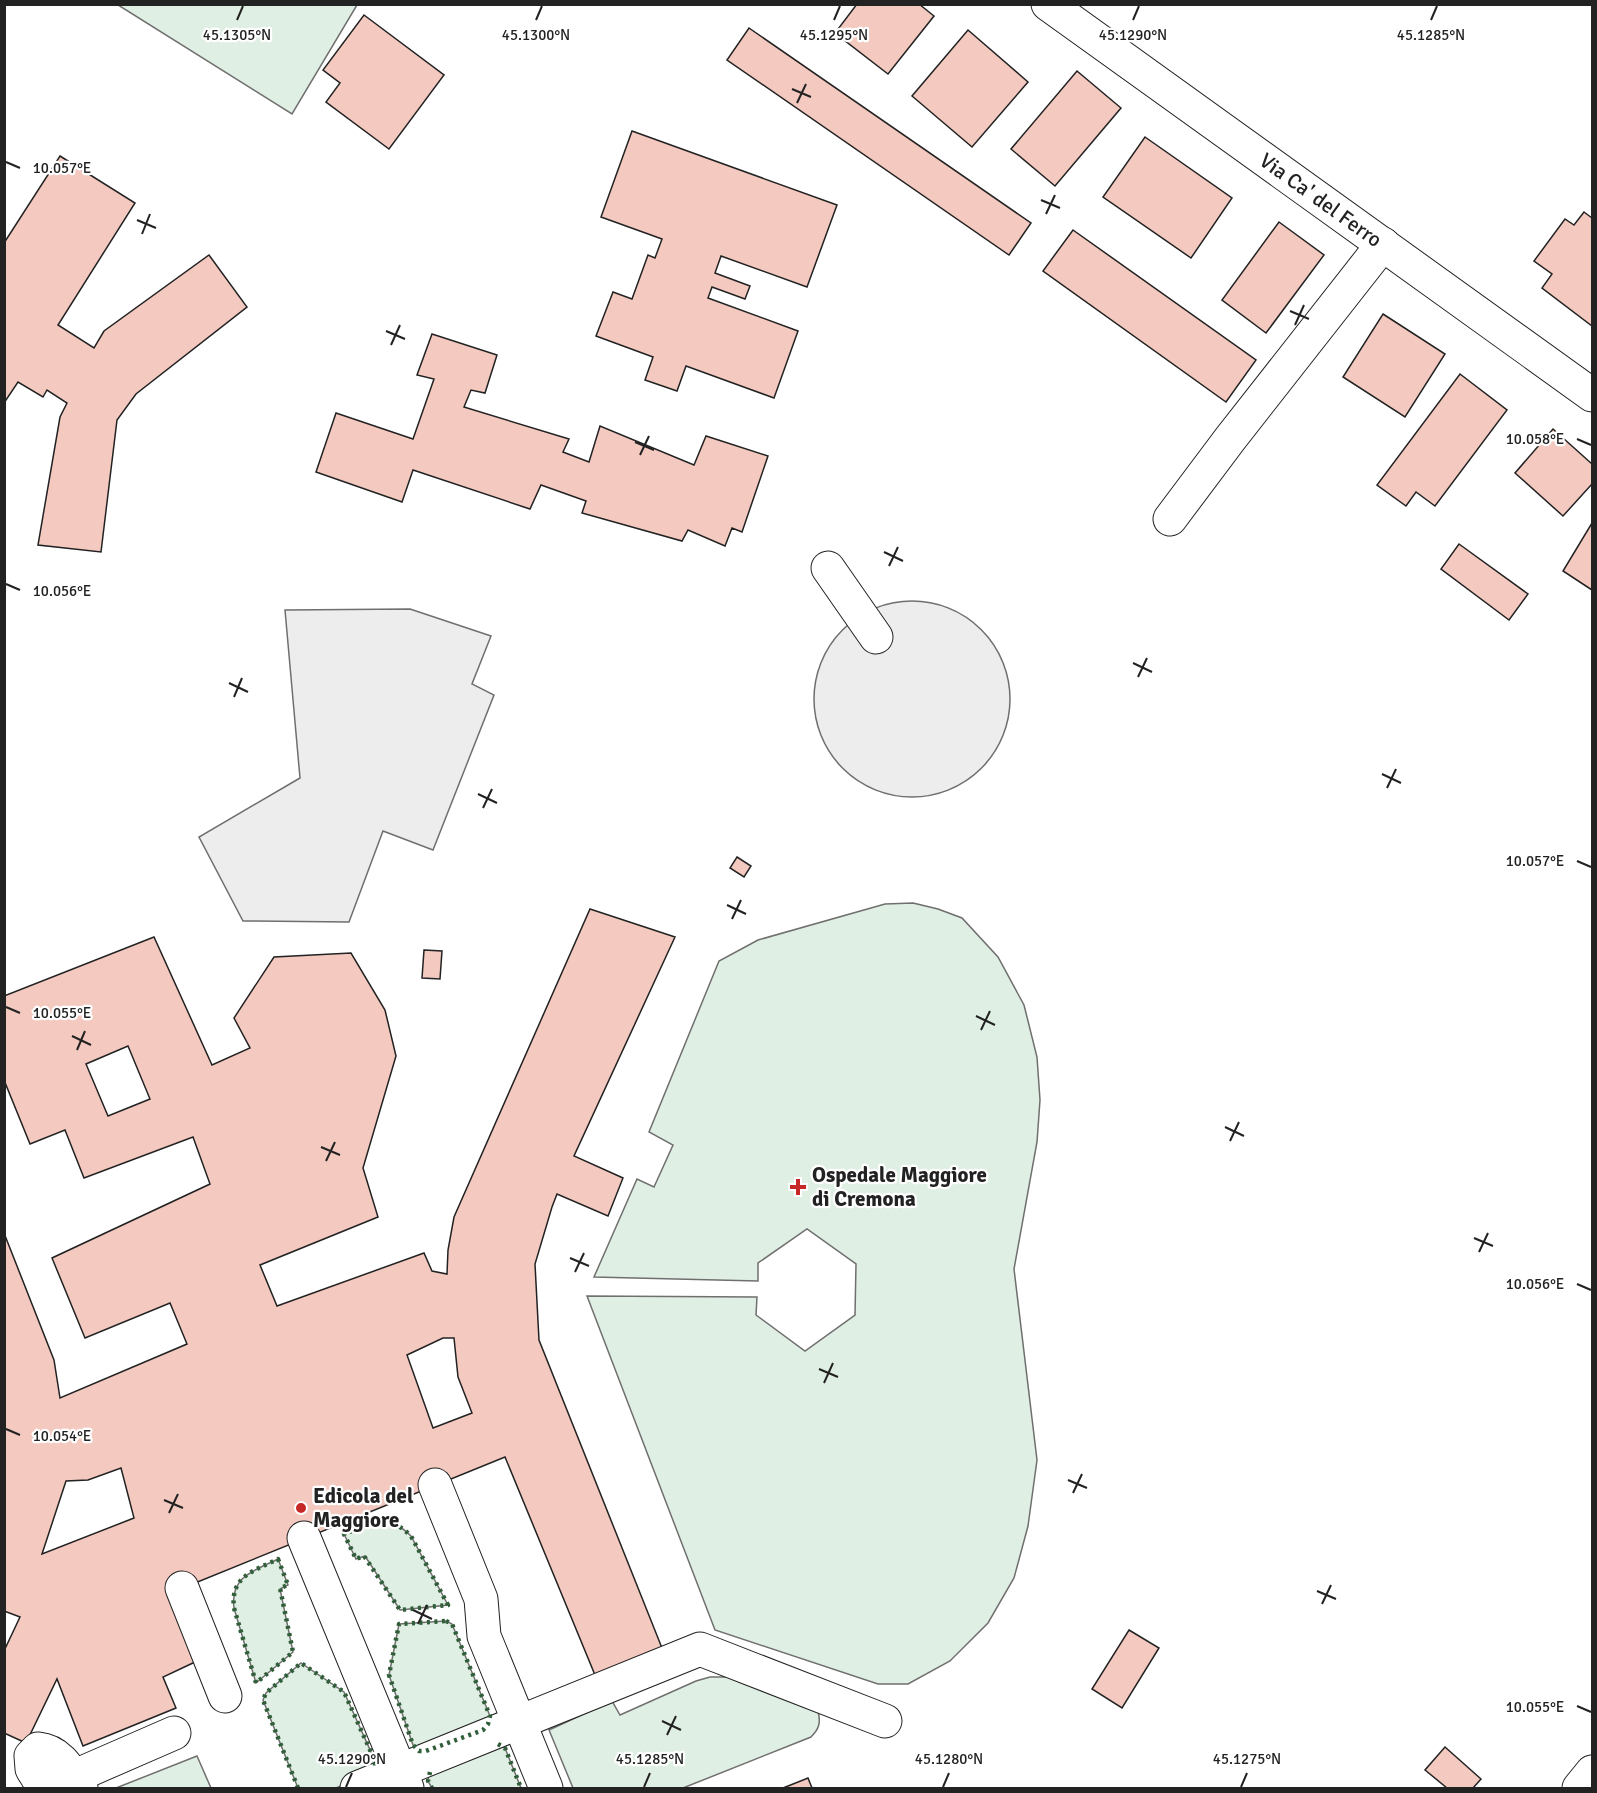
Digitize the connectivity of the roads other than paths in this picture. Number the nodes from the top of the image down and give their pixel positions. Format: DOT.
graph roads {
  1 [pos="1048,4"];
  2 [pos="1383,244"];
  3 [pos="1593,395"];
  4 [pos="1170,519"];
  5 [pos="828,568"];
  6 [pos="876,637"];
  7 [pos="435,1485"];
  8 [pos="304,1538"];
  9 [pos="183,1588"];
  10 [pos="225,1696"];
  11 [pos="885,1721"];
  12 [pos="519,1723"];
  13 [pos="174,1733"];
  14 [pos="1593,1772"];
  15 [pos="404,1780"];
  16 [pos="66,1785"];
  17 [pos="357,1788"];
  18 [pos="546,1788"];
  19 [pos="1579,1788"];
  1 -- 2 [label="street, Via Ca' del Ferro"];
  2 -- 3 [label="street, Via Ca' del Ferro"];
  2 -- 4 [label="street"];
  5 -- 6 [label="street"];
  7 -- 12 [label="street"];
  8 -- 15 [label="street"];
  9 -- 10 [label="street"];
  11 -- 12 [label="street"];
  12 -- 15 [label="street"];
  12 -- 18 [label="street"];
  13 -- 16 [label="street"];
  14 -- 19 [label="street"];
  15 -- 17 [label="street"];
}
